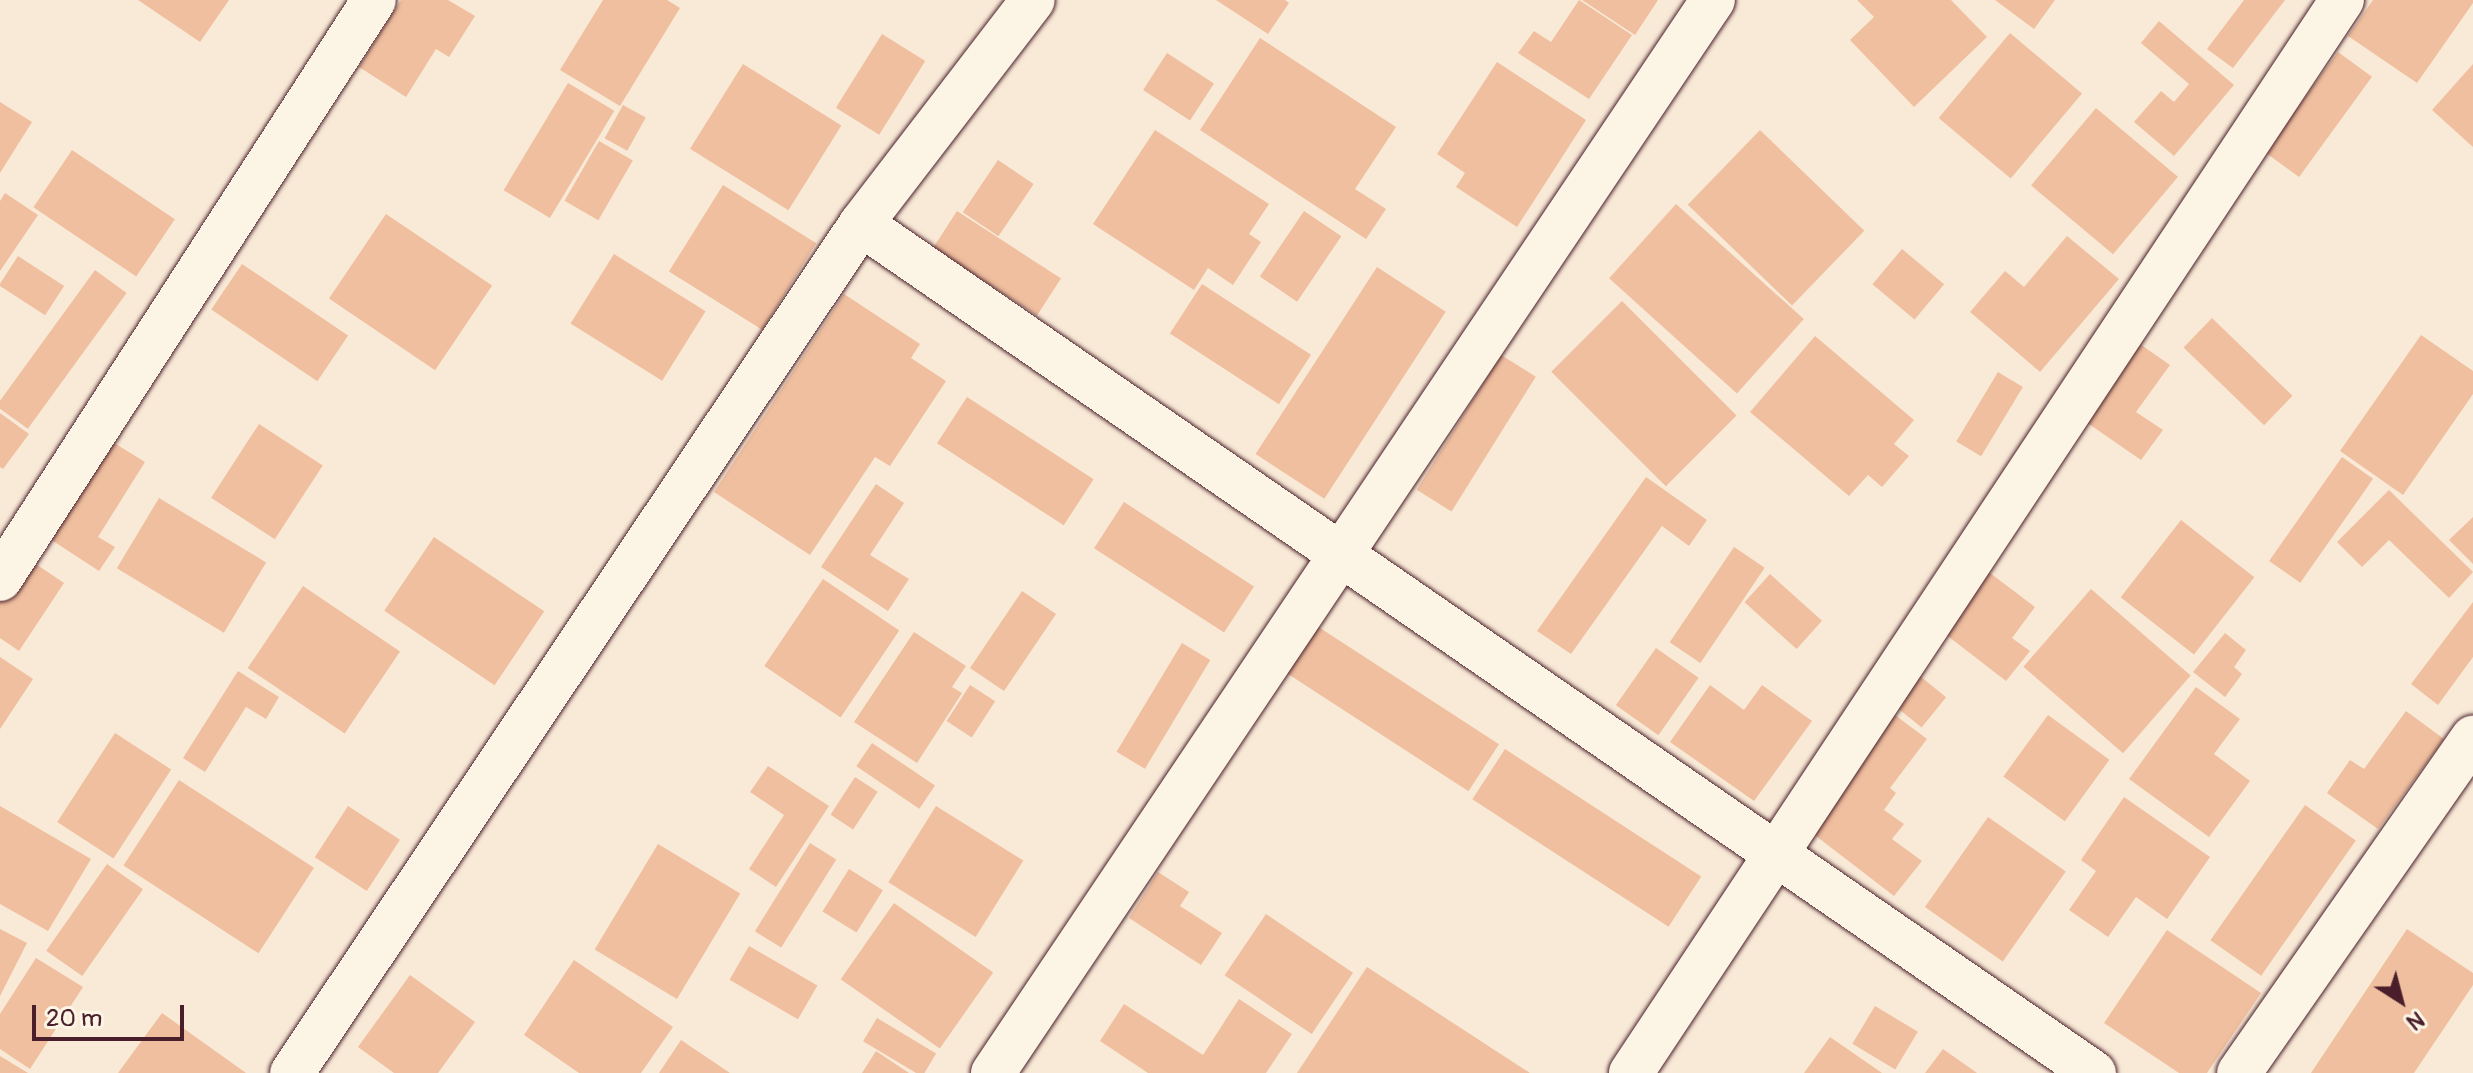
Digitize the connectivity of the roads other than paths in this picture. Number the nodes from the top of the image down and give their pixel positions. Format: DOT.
graph roads {
  1 [pos="374,0"];
  2 [pos="1033,0"];
  3 [pos="1713,0"];
  4 [pos="2342,0"];
  5 [pos="861,224"];
  6 [pos="1341,555"];
  7 [pos="0,579"];
  8 [pos="2473,737"];
  9 [pos="1779,851"];
  10 [pos="292,1073"];
  11 [pos="993,1073"];
  12 [pos="1631,1073"];
  13 [pos="2094,1073"];
  14 [pos="2239,1073"];
  1 -- 7 [label="street"];
  2 -- 5 [label="street"];
  3 -- 6 [label="street"];
  4 -- 9 [label="street"];
  5 -- 6 [label="street"];
  5 -- 10 [label="street"];
  6 -- 9 [label="street"];
  6 -- 11 [label="street"];
  8 -- 14 [label="street"];
  9 -- 12 [label="street"];
  9 -- 13 [label="street"];
}
